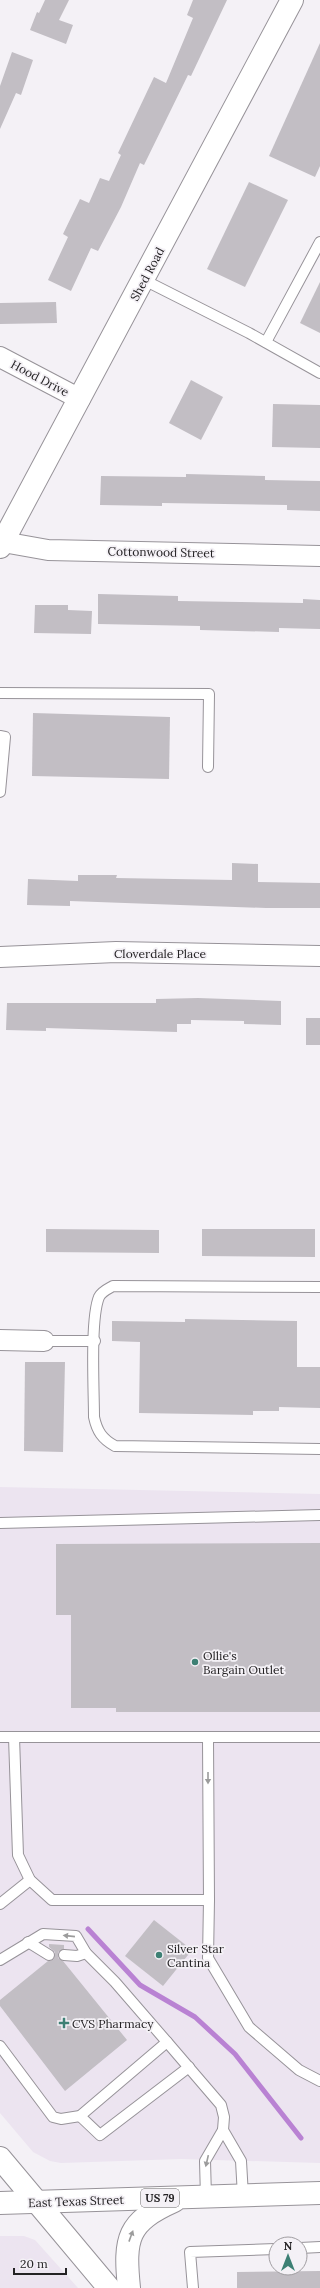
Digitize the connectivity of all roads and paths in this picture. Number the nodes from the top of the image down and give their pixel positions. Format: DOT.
graph roads {
  1 [pos="292,0"];
  2 [pos="320,242"];
  3 [pos="144,280"];
  4 [pos="266,342"];
  5 [pos="0,357"];
  6 [pos="320,373"];
  7 [pos="80,399"];
  8 [pos="1,545"];
  9 [pos="320,556"];
  10 [pos="0,693"];
  11 [pos="0,736"];
  12 [pos="208,766"];
  13 [pos="0,792"];
  14 [pos="320,956"];
  15 [pos="0,957"];
  16 [pos="320,1287"];
  17 [pos="0,1340"];
  18 [pos="44,1340"];
  19 [pos="95,1341"];
  20 [pos="320,1449"];
  21 [pos="320,1515"];
  22 [pos="0,1523"];
  23 [pos="0,1737"];
  24 [pos="14,1737"];
  25 [pos="320,1737"];
  26 [pos="208,1739"];
  27 [pos="30,1880"];
  28 [pos="208,1900"];
  29 [pos="0,1904"];
  30 [pos="28,1942"];
  31 [pos="86,1953"];
  32 [pos="49,1954"];
  33 [pos="64,1955"];
  34 [pos="0,1960"];
  35 [pos="167,2042"];
  36 [pos="0,2046"];
  37 [pos="189,2067"];
  38 [pos="320,2081"];
  39 [pos="80,2116"];
  40 [pos="223,2130"];
  41 [pos="0,2158"];
  42 [pos="320,2194"];
  43 [pos="243,2196"];
  44 [pos="206,2197"];
  45 [pos="182,2198"];
  46 [pos="36,2202"];
  47 [pos="0,2203"];
  48 [pos="320,2247"];
  49 [pos="308,2248"];
  50 [pos="268,2249"];
  51 [pos="109,2288"];
  52 [pos="129,2288"];
  53 [pos="193,2288"];
  1 -- 3 [label="main road, Shed Road"];
  2 -- 4 [label="lane"];
  3 -- 4 [label="lane"];
  3 -- 7 [label="main road, Shed Road"];
  4 -- 6 [label="lane"];
  5 -- 7 [label="street, Hood Drive"];
  7 -- 8 [label="main road, Shed Road"];
  8 -- 9 [label="street, Cottonwood Street"];
  10 -- 12 [label="lane"];
  11 -- 13 [label="lane"];
  14 -- 15 [label="street, Cloverdale Place"];
  16 -- 19 [label="lane"];
  17 -- 18 [label="street"];
  18 -- 19 [label="lane"];
  19 -- 20 [label="lane"];
  21 -- 22 [label="lane"];
  23 -- 24 [label="lane"];
  24 -- 26 [label="lane"];
  24 -- 27 [label="lane"];
  25 -- 26 [label="lane"];
  26 -- 28 [label="lane, one-way"];
  27 -- 28 [label="lane"];
  27 -- 29 [label="lane"];
  28 -- 38 [label="lane"];
  31 -- 30 [label="lane, one-way"];
  30 -- 32 [label="lane"];
  30 -- 34 [label="lane"];
  31 -- 33 [label="lane"];
  31 -- 35 [label="lane"];
  35 -- 37 [label="lane"];
  35 -- 39 [label="lane"];
  36 -- 39 [label="lane"];
  37 -- 39 [label="lane"];
  37 -- 40 [label="lane"];
  40 -- 43 [label="lane"];
  40 -- 44 [label="lane, one-way"];
  41 -- 46 [label="main road"];
  42 -- 43 [label="main road, East Texas Street / US 79"];
  43 -- 44 [label="main road, East Texas Street / US 79"];
  44 -- 45 [label="main road, East Texas Street / US 79"];
  45 -- 46 [label="main road, East Texas Street / US 79"];
  52 -- 45 [label="main road, one-way"];
  46 -- 47 [label="main road, East Texas Street / US 79"];
  46 -- 51 [label="main road"];
  48 -- 49 [label="lane"];
  50 -- 53 [label="lane"];
}
